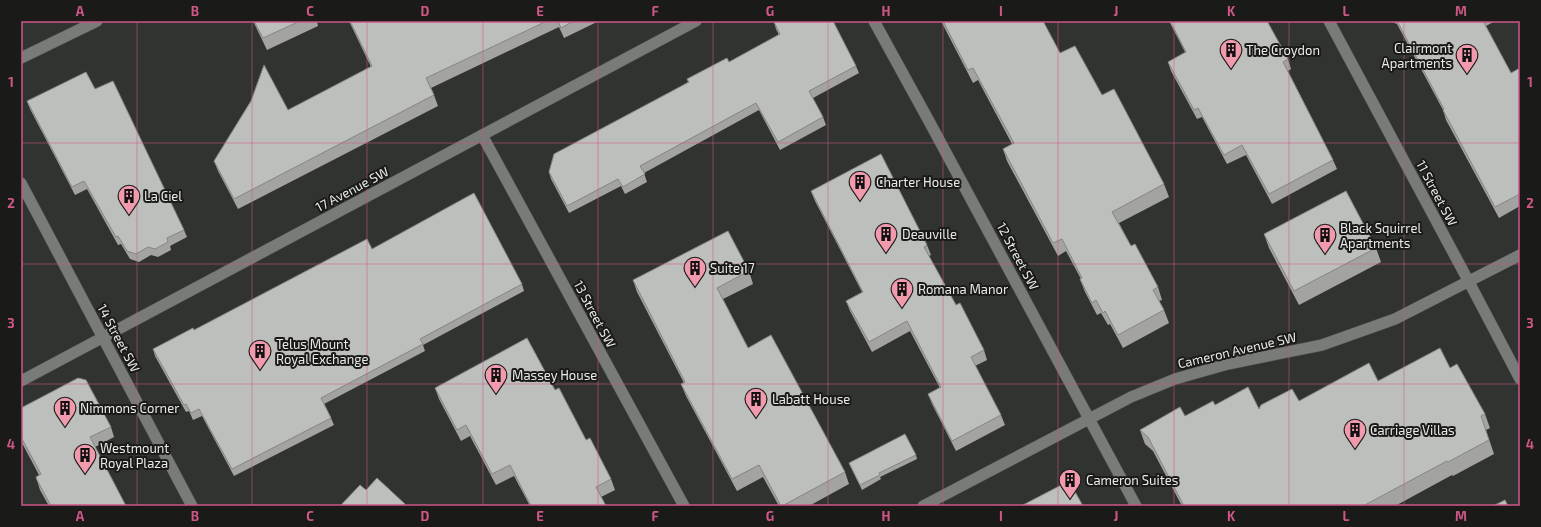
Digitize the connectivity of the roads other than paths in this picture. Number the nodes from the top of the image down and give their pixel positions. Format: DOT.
graph roads {
  1 [pos="97,21"];
  2 [pos="696,21"];
  3 [pos="874,21"];
  4 [pos="1329,21"];
  5 [pos="21,58"];
  6 [pos="482,135"];
  7 [pos="21,183"];
  8 [pos="1520,255"];
  9 [pos="1470,282"];
  10 [pos="103,338"];
  11 [pos="1520,379"];
  12 [pos="21,381"];
  13 [pos="1089,418"];
  14 [pos="192,506"];
  15 [pos="684,506"];
  16 [pos="923,506"];
  17 [pos="1136,506"];
  1 -- 5 [label="street"];
  2 -- 6 [label="street, 17 Avenue SW"];
  3 -- 13 [label="street, 12 Street SW"];
  4 -- 9 [label="street, 11 Street SW"];
  6 -- 10 [label="street, 17 Avenue SW"];
  6 -- 15 [label="street, 13 Street SW"];
  7 -- 10 [label="street, 14 Street SW"];
  8 -- 9 [label="street, Cameron Avenue SW"];
  9 -- 11 [label="street, 11 Street SW"];
  9 -- 13 [label="street, Cameron Avenue SW"];
  10 -- 12 [label="street, 17 Avenue SW"];
  10 -- 14 [label="street, 14 Street SW"];
  13 -- 16 [label="street, Cameron Avenue SW"];
  13 -- 17 [label="street, 12 Street SW"];
}
